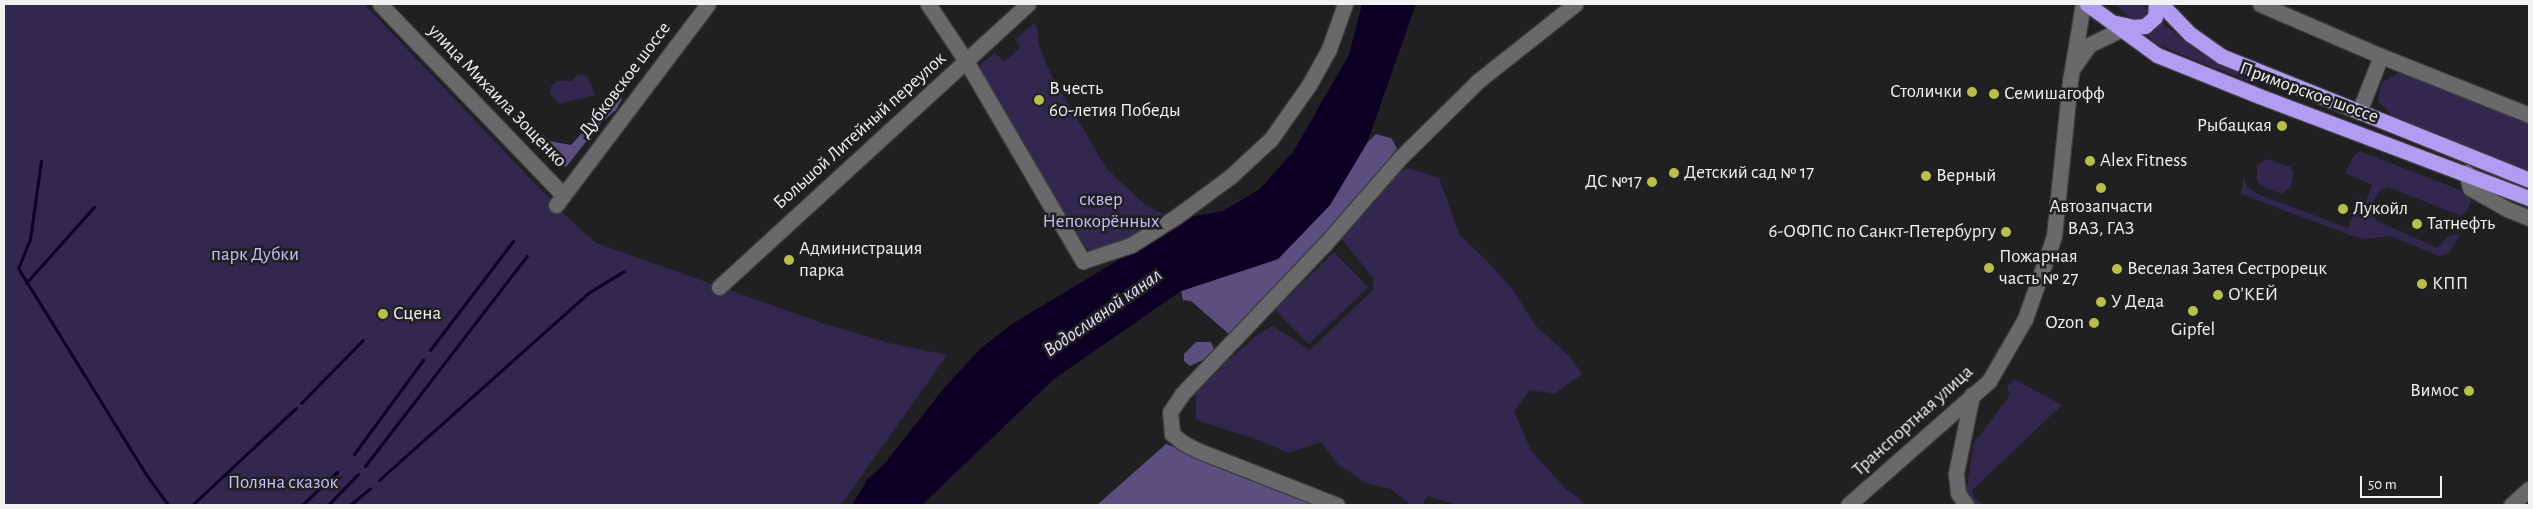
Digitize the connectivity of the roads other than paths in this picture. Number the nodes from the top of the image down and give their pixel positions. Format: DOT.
graph roads {
  1 [pos="380,4"];
  2 [pos="708,4"];
  3 [pos="928,4"];
  4 [pos="1028,4"];
  5 [pos="1344,4"];
  6 [pos="1575,4"];
  7 [pos="2085,4"];
  8 [pos="2156,4"];
  9 [pos="2161,4"];
  10 [pos="2260,4"];
  11 [pos="2115,26"];
  12 [pos="2381,56"];
  13 [pos="966,61"];
  14 [pos="2071,76"];
  15 [pos="2359,112"];
  16 [pos="2529,115"];
  17 [pos="2466,172"];
  18 [pos="2529,180"];
  19 [pos="2529,198"];
  20 [pos="560,200"];
  21 [pos="2529,218"];
  22 [pos="719,287"];
  23 [pos="1972,395"];
  24 [pos="2529,489"];
  25 [pos="1337,505"];
  26 [pos="1848,505"];
  27 [pos="1966,505"];
  28 [pos="2511,505"];
  1 -- 20 [label="street, улица Михаила Зощенко"];
  2 -- 20 [label="street, Дубковское шоссе"];
  3 -- 13 [label="street"];
  4 -- 13 [label="street, Большой Литейный переулок"];
  5 -- 13 [label="street"];
  6 -- 25 [label="street"];
  7 -- 11 [label="highway, Приморское шоссе"];
  7 -- 14 [label="street, Транспортная улица"];
  8 -- 11 [label="highway"];
  9 -- 15 [label="highway, Приморское шоссе"];
  10 -- 12 [label="street"];
  11 -- 14 [label="street, Транспортная улица"];
  11 -- 17 [label="highway, Приморское шоссе"];
  12 -- 15 [label="street"];
  12 -- 16 [label="street"];
  13 -- 22 [label="street, Большой Литейный переулок"];
  14 -- 23 [label="street, Транспортная улица"];
  15 -- 18 [label="highway, Приморское шоссе"];
  17 -- 19 [label="highway, Приморское шоссе"];
  17 -- 21 [label="street"];
  23 -- 26 [label="street, Транспортная улица"];
  23 -- 27 [label="street"];
  24 -- 28 [label="street"];
}
